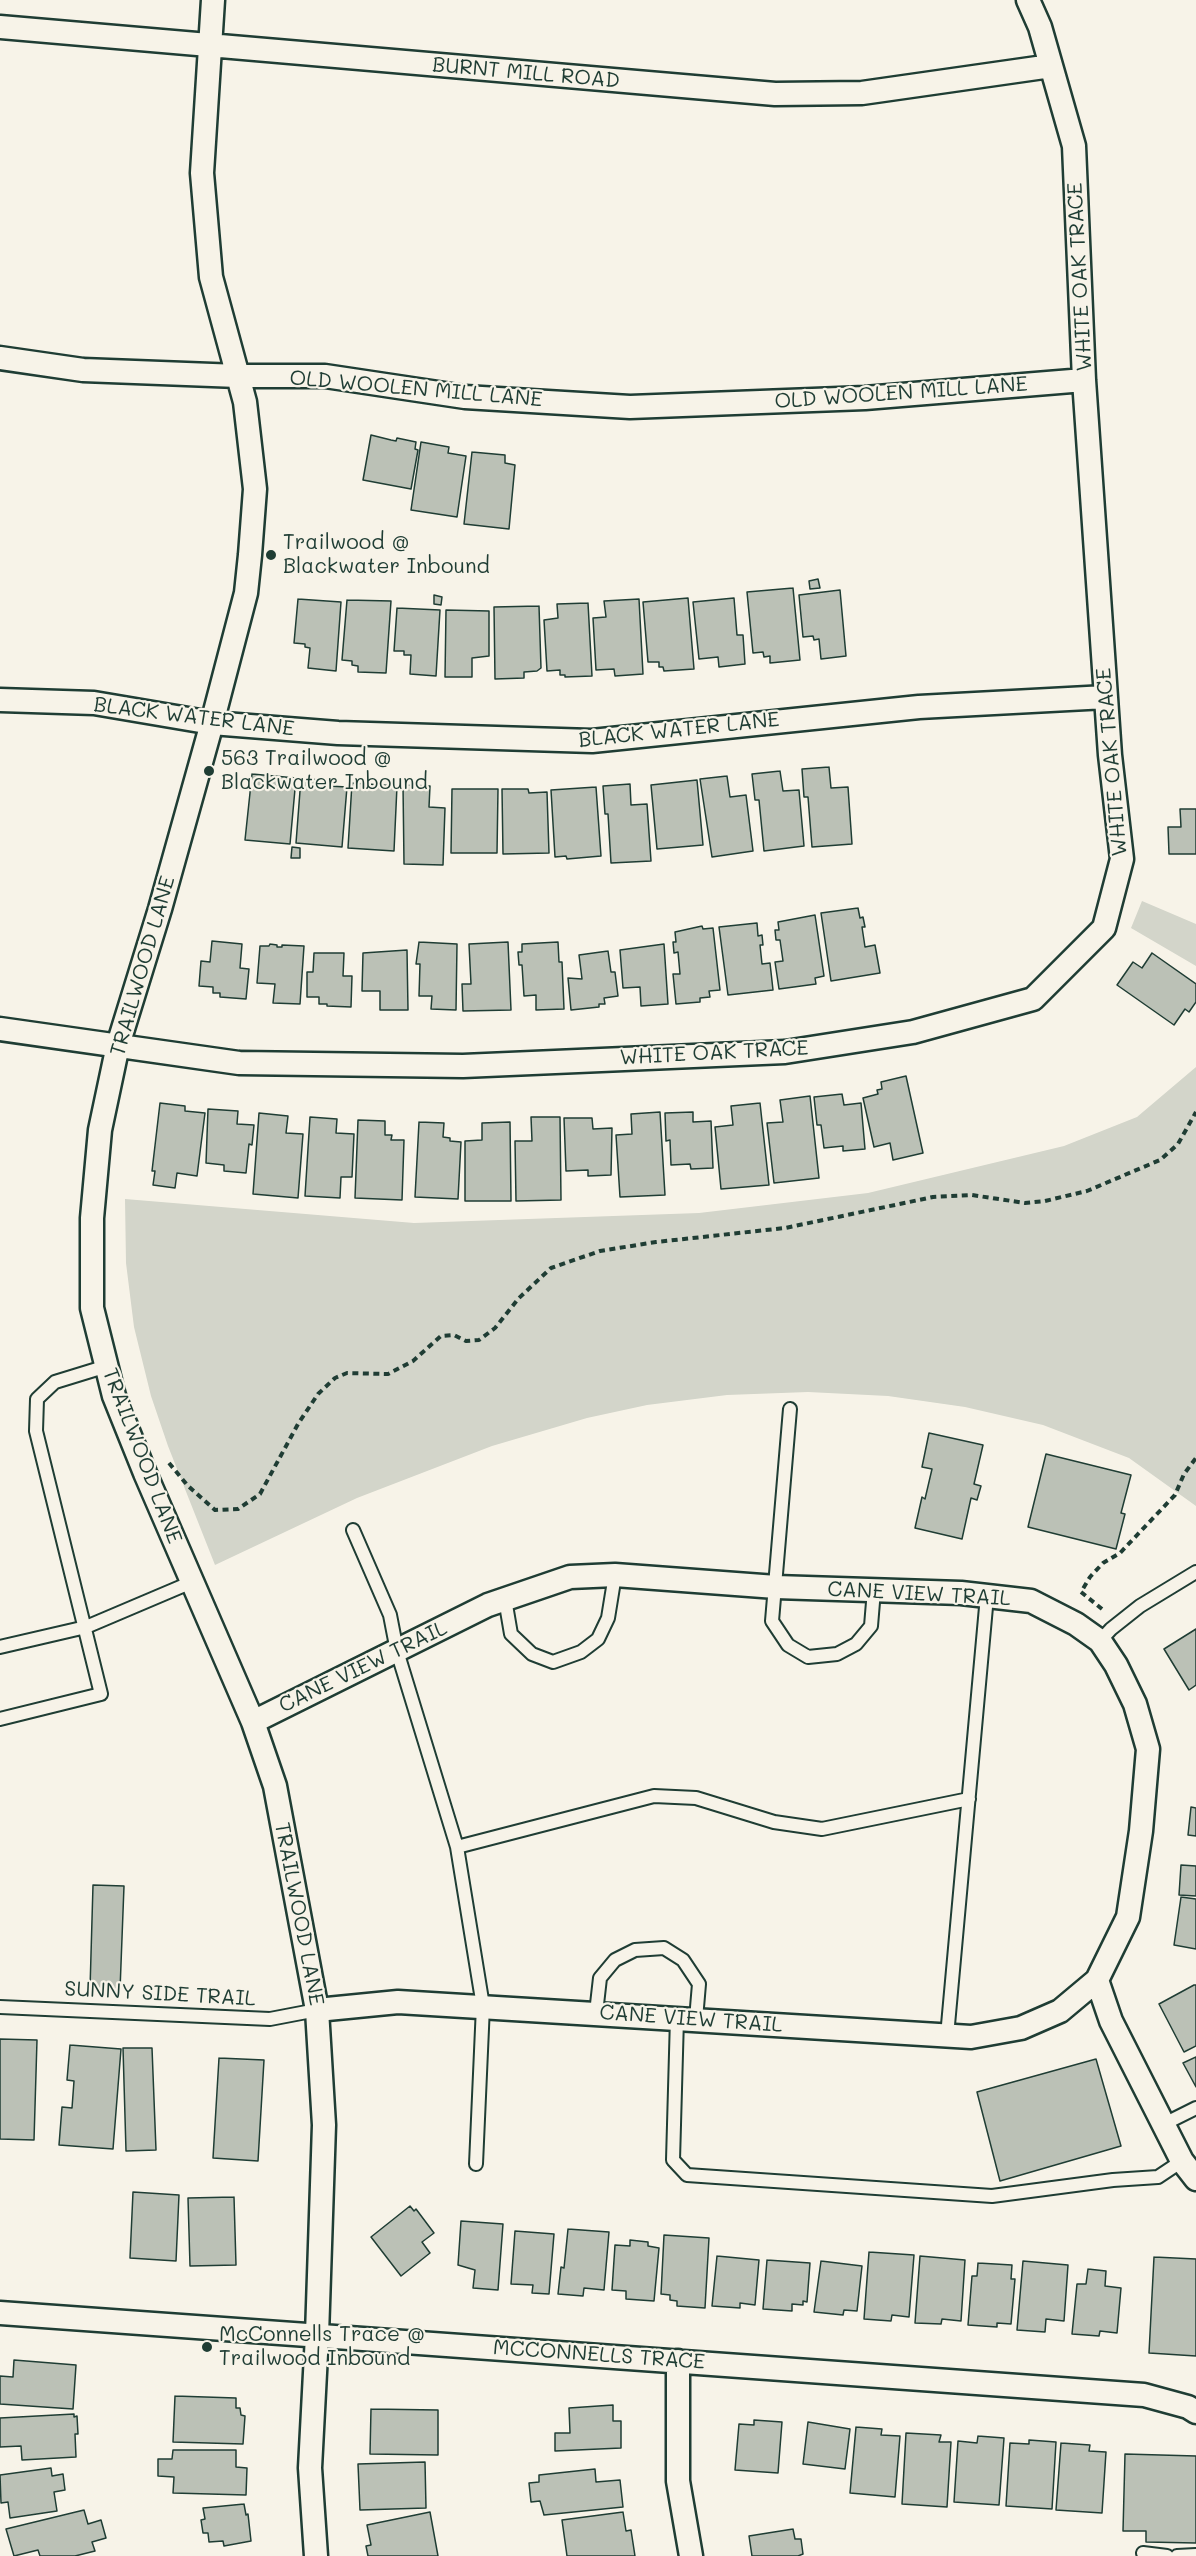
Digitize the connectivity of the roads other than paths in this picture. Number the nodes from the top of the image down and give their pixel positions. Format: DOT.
graph roads {
  1 [pos="213,0"];
  2 [pos="1028,0"];
  3 [pos="0,27"];
  4 [pos="210,46"];
  5 [pos="1052,66"];
  6 [pos="0,358"];
  7 [pos="238,376"];
  8 [pos="1084,380"];
  9 [pos="1106,697"];
  10 [pos="0,700"];
  11 [pos="212,723"];
  12 [pos="0,1029"];
  13 [pos="118,1045"];
  14 [pos="107,1366"];
  15 [pos="790,1409"];
  16 [pos="353,1530"];
  17 [pos="1196,1572"];
  18 [pos="615,1575"];
  19 [pos="192,1582"];
  20 [pos="776,1587"];
  21 [pos="874,1590"];
  22 [pos="987,1596"];
  23 [pos="505,1599"];
  24 [pos="86,1627"];
  25 [pos="1100,1641"];
  26 [pos="0,1647"];
  27 [pos="398,1651"];
  28 [pos="0,1719"];
  29 [pos="253,1722"];
  30 [pos="969,1799"];
  31 [pos="457,1847"];
  32 [pos="1097,1980"];
  33 [pos="483,2006"];
  34 [pos="0,2007"];
  35 [pos="317,2010"];
  36 [pos="596,2013"];
  37 [pos="687,2019"];
  38 [pos="947,2036"];
  39 [pos="1196,2108"];
  40 [pos="1164,2124"];
  41 [pos="476,2164"];
  42 [pos="1189,2170"];
  43 [pos="0,2313"];
  44 [pos="317,2335"];
  45 [pos="678,2361"];
  46 [pos="1196,2412"];
  47 [pos="1143,2553"];
  48 [pos="1196,2555"];
  49 [pos="316,2556"];
  50 [pos="691,2556"];
  51 [pos="1167,2556"];
  52 [pos="1177,2556"];
  1 -- 4 [label="street, TRAILWOOD LANE"];
  2 -- 5 [label="street, WHITE OAK TRACE"];
  3 -- 4 [label="street, BURNT MILL ROAD"];
  4 -- 5 [label="street, BURNT MILL ROAD"];
  4 -- 7 [label="street, TRAILWOOD LANE"];
  5 -- 8 [label="street, WHITE OAK TRACE"];
  6 -- 7 [label="street, OLD WOOLEN MILL LANE"];
  7 -- 8 [label="street, OLD WOOLEN MILL LANE"];
  7 -- 11 [label="street, TRAILWOOD LANE"];
  8 -- 9 [label="street, WHITE OAK TRACE"];
  9 -- 11 [label="street, BLACK WATER LANE"];
  9 -- 13 [label="street, WHITE OAK TRACE"];
  10 -- 11 [label="street, BLACK WATER LANE"];
  11 -- 13 [label="street, TRAILWOOD LANE"];
  12 -- 13 [label="street, WHITE OAK TRACE"];
  13 -- 14 [label="street, TRAILWOOD LANE"];
  14 -- 19 [label="street, TRAILWOOD LANE"];
  14 -- 24 [label="lane"];
  15 -- 20 [label="lane"];
  16 -- 27 [label="lane"];
  17 -- 25 [label="lane"];
  18 -- 20 [label="street, CANE VIEW TRAIL"];
  18 -- 23 [label="street, CANE VIEW TRAIL"];
  18 -- 23 [label="lane"];
  19 -- 24 [label="lane"];
  19 -- 29 [label="street, TRAILWOOD LANE"];
  20 -- 21 [label="street, CANE VIEW TRAIL"];
  20 -- 21 [label="lane"];
  21 -- 22 [label="street, CANE VIEW TRAIL"];
  22 -- 25 [label="street, CANE VIEW TRAIL"];
  22 -- 30 [label="lane"];
  23 -- 27 [label="street, CANE VIEW TRAIL"];
  24 -- 26 [label="lane"];
  24 -- 28 [label="lane"];
  25 -- 32 [label="street, CANE VIEW TRAIL"];
  27 -- 29 [label="street, CANE VIEW TRAIL"];
  27 -- 31 [label="lane"];
  29 -- 35 [label="street, TRAILWOOD LANE"];
  30 -- 31 [label="lane"];
  30 -- 38 [label="lane"];
  31 -- 33 [label="lane"];
  32 -- 38 [label="street, CANE VIEW TRAIL"];
  32 -- 40 [label="street"];
  33 -- 35 [label="street, CANE VIEW TRAIL"];
  33 -- 36 [label="street, CANE VIEW TRAIL"];
  33 -- 41 [label="lane"];
  34 -- 35 [label="lane, SUNNY SIDE TRAIL"];
  35 -- 44 [label="street, TRAILWOOD LANE"];
  36 -- 37 [label="street, CANE VIEW TRAIL"];
  36 -- 37 [label="lane"];
  37 -- 38 [label="street, CANE VIEW TRAIL"];
  37 -- 42 [label="lane"];
  39 -- 40 [label="lane"];
  40 -- 42 [label="street"];
  43 -- 44 [label="street, MCCONNELLS TRACE"];
  44 -- 45 [label="street, MCCONNELLS TRACE"];
  44 -- 49 [label="street, TRAILWOOD LANE"];
  45 -- 46 [label="street, MCCONNELLS TRACE"];
  45 -- 50 [label="street"];
  47 -- 51 [label="lane"];
  48 -- 52 [label="lane"];
}
